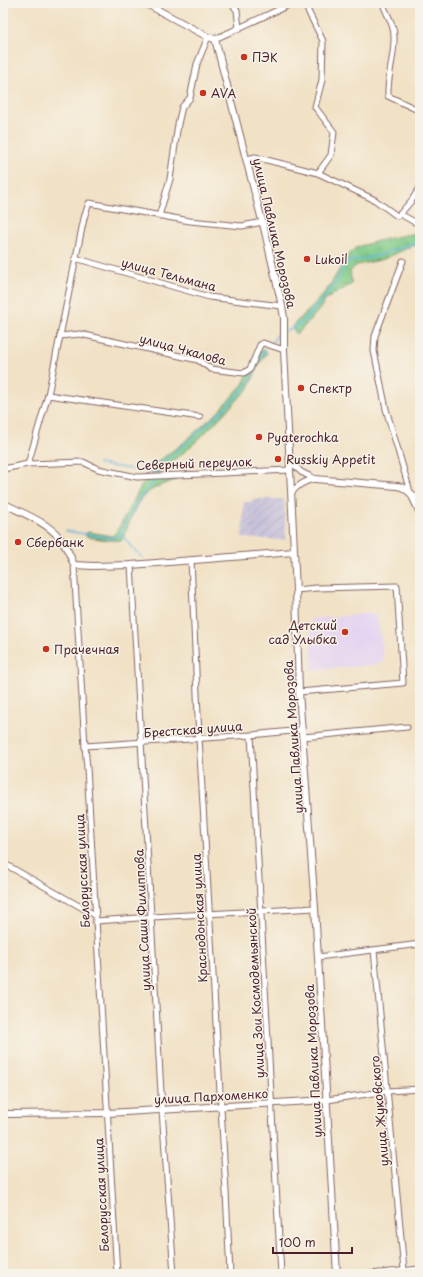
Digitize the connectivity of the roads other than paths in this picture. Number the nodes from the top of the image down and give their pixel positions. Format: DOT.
graph roads {
  1 [pos="145,3"];
  2 [pos="231,3"];
  3 [pos="293,3"];
  4 [pos="304,3"];
  5 [pos="383,3"];
  6 [pos="239,29"];
  7 [pos="208,37"];
  8 [pos="215,39"];
  9 [pos="420,110"];
  10 [pos="247,159"];
  11 [pos="318,173"];
  12 [pos="420,187"];
  13 [pos="400,214"];
  14 [pos="159,216"];
  15 [pos="263,222"];
  16 [pos="420,225"];
  17 [pos="75,258"];
  18 [pos="403,261"];
  19 [pos="282,306"];
  20 [pos="60,336"];
  21 [pos="284,350"];
  22 [pos="48,395"];
  23 [pos="200,417"];
  24 [pos="290,461"];
  25 [pos="28,464"];
  26 [pos="3,469"];
  27 [pos="290,470"];
  28 [pos="315,479"];
  29 [pos="292,492"];
  30 [pos="412,495"];
  31 [pos="420,500"];
  32 [pos="3,503"];
  33 [pos="420,514"];
  34 [pos="294,552"];
  35 [pos="190,560"];
  36 [pos="131,564"];
  37 [pos="74,565"];
  38 [pos="296,590"];
  39 [pos="299,692"];
  40 [pos="407,727"];
  41 [pos="302,730"];
  42 [pos="251,735"];
  43 [pos="303,737"];
  44 [pos="199,738"];
  45 [pos="142,742"];
  46 [pos="85,746"];
  47 [pos="3,863"];
  48 [pos="315,908"];
  49 [pos="261,912"];
  50 [pos="209,914"];
  51 [pos="95,915"];
  52 [pos="152,917"];
  53 [pos="96,921"];
  54 [pos="420,944"];
  55 [pos="374,950"];
  56 [pos="318,957"];
  57 [pos="420,1089"];
  58 [pos="388,1091"];
  59 [pos="327,1100"];
  60 [pos="272,1104"];
  61 [pos="221,1107"];
  62 [pos="162,1110"];
  63 [pos="108,1113"];
  64 [pos="3,1114"];
  65 [pos="420,1269"];
  66 [pos="404,1270"];
  67 [pos="117,1274"];
  68 [pos="174,1274"];
  69 [pos="230,1274"];
  70 [pos="281,1274"];
  71 [pos="336,1274"];
  72 [pos="370,1274"];
  1 -- 7 [label="street"];
  2 -- 6 [label="street"];
  3 -- 6 [label="street"];
  4 -- 11 [label="street"];
  5 -- 9 [label="street"];
  6 -- 8 [label="street"];
  7 -- 8 [label="street"];
  7 -- 14 [label="street"];
  8 -- 10 [label="street, улица Павлика Морозова"];
  10 -- 11 [label="street"];
  10 -- 15 [label="street, улица Павлика Морозова"];
  11 -- 13 [label="street"];
  12 -- 13 [label="street"];
  13 -- 16 [label="street"];
  14 -- 15 [label="street"];
  14 -- 17 [label="street"];
  15 -- 19 [label="street, улица Павлика Морозова"];
  17 -- 19 [label="street, улица Тельмана"];
  17 -- 20 [label="street"];
  18 -- 30 [label="street"];
  19 -- 21 [label="street, улица Павлика Морозова"];
  20 -- 21 [label="street, улица Чкалова"];
  20 -- 22 [label="street"];
  21 -- 24 [label="street, улица Павлика Морозова"];
  22 -- 23 [label="street"];
  22 -- 25 [label="street"];
  24 -- 27 [label="street, улица Павлика Морозова"];
  24 -- 28 [label="street"];
  25 -- 26 [label="street, Северный переулок"];
  25 -- 27 [label="street, Северный переулок"];
  27 -- 29 [label="street, улица Павлика Морозова"];
  28 -- 29 [label="street"];
  28 -- 30 [label="street"];
  29 -- 34 [label="street, улица Павлика Морозова"];
  30 -- 31 [label="street"];
  30 -- 33 [label="street"];
  32 -- 37 [label="street, Белорусская улица"];
  34 -- 35 [label="street"];
  34 -- 38 [label="street, улица Павлика Морозова"];
  35 -- 36 [label="street"];
  35 -- 44 [label="street, Краснодонская улица"];
  36 -- 37 [label="street"];
  36 -- 45 [label="street, улица Саши Филиппова"];
  37 -- 46 [label="street, Белорусская улица"];
  38 -- 39 [label="street, улица Павлика Морозова"];
  38 -- 39 [label="street"];
  39 -- 41 [label="street, улица Павлика Морозова"];
  40 -- 43 [label="street"];
  41 -- 42 [label="street, Брестская улица"];
  41 -- 43 [label="street, улица Павлика Морозова"];
  42 -- 44 [label="street, Брестская улица"];
  42 -- 49 [label="street, улица Зои Космодемьянской"];
  43 -- 48 [label="street, улица Павлика Морозова"];
  44 -- 45 [label="street, Брестская улица"];
  44 -- 50 [label="street, Краснодонская улица"];
  45 -- 46 [label="street, Брестская улица"];
  45 -- 52 [label="street, улица Саши Филиппова"];
  46 -- 51 [label="street, Белорусская улица"];
  47 -- 51 [label="street"];
  48 -- 49 [label="street"];
  48 -- 56 [label="street, улица Павлика Морозова"];
  49 -- 50 [label="street"];
  49 -- 60 [label="street, улица Зои Космодемьянской"];
  50 -- 52 [label="street"];
  50 -- 61 [label="street, Краснодонская улица"];
  51 -- 53 [label="street, Белорусская улица"];
  52 -- 53 [label="street"];
  52 -- 62 [label="street, улица Саши Филиппова"];
  53 -- 63 [label="street, Белорусская улица"];
  54 -- 55 [label="street"];
  55 -- 56 [label="street"];
  55 -- 58 [label="street, улица Жуковского"];
  56 -- 59 [label="street, улица Павлика Морозова"];
  57 -- 58 [label="street, улица Пархоменко"];
  58 -- 59 [label="street, улица Пархоменко"];
  58 -- 66 [label="street, улица Жуковского"];
  59 -- 60 [label="street, улица Пархоменко"];
  59 -- 71 [label="street, улица Павлика Морозова"];
  60 -- 61 [label="street, улица Пархоменко"];
  60 -- 70 [label="street, улица Зои Космодемьянской"];
  61 -- 62 [label="street, улица Пархоменко"];
  61 -- 69 [label="street, Краснодонская улица"];
  62 -- 63 [label="street, улица Пархоменко"];
  62 -- 68 [label="street, улица Саши Филиппова"];
  63 -- 64 [label="street, улица Пархоменко"];
  63 -- 67 [label="street, Белорусская улица"];
  65 -- 66 [label="street"];
  66 -- 72 [label="street"];
}
